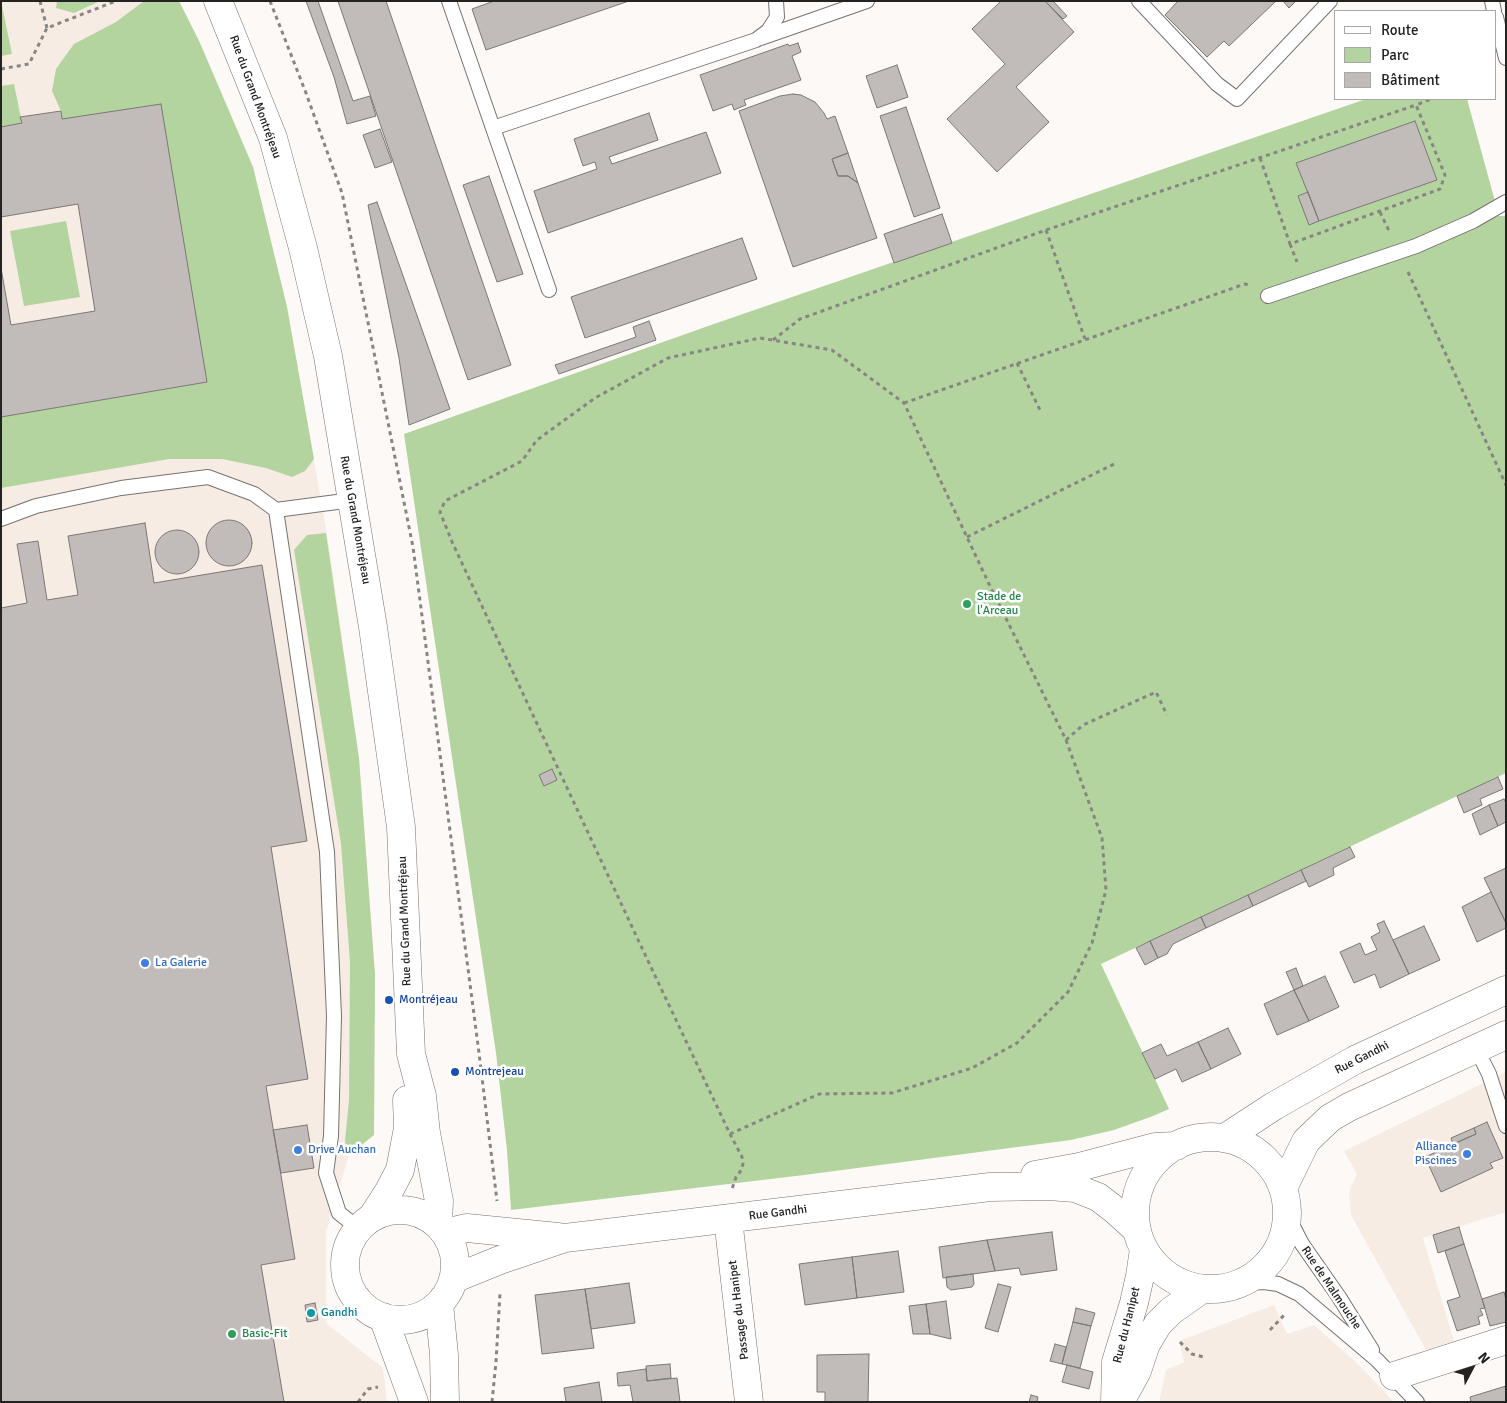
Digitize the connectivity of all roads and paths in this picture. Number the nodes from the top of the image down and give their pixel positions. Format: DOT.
graph roads {
  1 [pos="40,1"];
  2 [pos="116,1"];
  3 [pos="218,1"];
  4 [pos="270,1"];
  5 [pos="448,1"];
  6 [pos="776,1"];
  7 [pos="867,1"];
  8 [pos="1139,1"];
  9 [pos="1330,1"];
  10 [pos="1497,21"];
  11 [pos="47,28"];
  12 [pos="756,40"];
  13 [pos="1506,58"];
  14 [pos="1,69"];
  15 [pos="1428,100"];
  16 [pos="1416,105"];
  17 [pos="493,128"];
  18 [pos="1260,158"];
  19 [pos="1506,202"];
  20 [pos="1046,230"];
  21 [pos="1398,252"];
  22 [pos="549,290"];
  23 [pos="1268,296"];
  24 [pos="1085,339"];
  25 [pos="772,340"];
  26 [pos="1017,363"];
  27 [pos="904,403"];
  28 [pos="1040,410"];
  29 [pos="1114,464"];
  30 [pos="1506,485"];
  31 [pos="352,500"];
  32 [pos="276,510"];
  33 [pos="1,519"];
  34 [pos="967,536"];
  35 [pos="1167,715"];
  36 [pos="1066,740"];
  37 [pos="1506,990"];
  38 [pos="1506,1035"];
  39 [pos="1476,1048"];
  40 [pos="411,1054"];
  41 [pos="1506,1126"];
  42 [pos="730,1134"];
  43 [pos="1225,1138"];
  44 [pos="1176,1146"];
  45 [pos="990,1186"];
  46 [pos="1283,1188"];
  47 [pos="732,1189"];
  48 [pos="498,1204"];
  49 [pos="1287,1215"];
  50 [pos="728,1219"];
  51 [pos="365,1222"];
  52 [pos="442,1228"];
  53 [pos="565,1238"];
  54 [pos="1140,1239"];
  55 [pos="453,1279"];
  56 [pos="1240,1283"];
  57 [pos="1202,1289"];
  58 [pos="500,1292"];
  59 [pos="439,1304"];
  60 [pos="1290,1306"];
  61 [pos="383,1317"];
  62 [pos="1270,1330"];
  63 [pos="1176,1338"];
  64 [pos="1506,1340"];
  65 [pos="1204,1357"];
  66 [pos="1386,1368"];
  67 [pos="384,1385"];
  68 [pos="358,1402"];
  69 [pos="414,1402"];
  70 [pos="445,1402"];
  71 [pos="492,1402"];
  72 [pos="750,1402"];
  73 [pos="1115,1402"];
  74 [pos="1120,1402"];
  75 [pos="1417,1402"];
  1 -- 11 [label="path"];
  2 -- 11 [label="path"];
  3 -- 31 [label="street, Rue du Grand Montréjeau"];
  4 -- 48 [label="path"];
  5 -- 17 [label="lane"];
  6 -- 12 [label="lane"];
  7 -- 12 [label="lane"];
  8 -- 9 [label="lane"];
  10 -- 13 [label="lane"];
  11 -- 14 [label="path"];
  12 -- 17 [label="lane"];
  15 -- 16 [label="path"];
  16 -- 18 [label="path"];
  16 -- 18 [label="path"];
  17 -- 22 [label="lane"];
  18 -- 20 [label="path"];
  19 -- 21 [label="lane"];
  20 -- 24 [label="path"];
  20 -- 25 [label="path"];
  21 -- 23 [label="lane"];
  21 -- 30 [label="path"];
  23 -- 24 [label="path"];
  24 -- 26 [label="path"];
  25 -- 27 [label="path"];
  25 -- 42 [label="path"];
  26 -- 27 [label="path"];
  26 -- 28 [label="path"];
  27 -- 34 [label="path"];
  29 -- 34 [label="path"];
  31 -- 32 [label="lane"];
  31 -- 40 [label="street, Rue du Grand Montréjeau"];
  32 -- 33 [label="lane"];
  32 -- 51 [label="lane"];
  34 -- 36 [label="path"];
  35 -- 36 [label="path"];
  36 -- 42 [label="path"];
  37 -- 43 [label="street, Rue Gandhi"];
  38 -- 39 [label="street"];
  39 -- 41 [label="lane"];
  39 -- 46 [label="street"];
  40 -- 51 [label="street, Rue du Grand Montréjeau"];
  40 -- 52 [label="street, Rue du Grand Montréjeau"];
  42 -- 47 [label="path"];
  43 -- 44 [label="street"];
  43 -- 46 [label="street"];
  44 -- 45 [label="street, Rue Gandhi"];
  44 -- 54 [label="street"];
  45 -- 50 [label="street, Rue Gandhi"];
  45 -- 54 [label="street, Rue Gandhi"];
  46 -- 49 [label="street"];
  49 -- 56 [label="street"];
  49 -- 66 [label="lane, Rue de Malmouche"];
  50 -- 53 [label="street, Rue Gandhi"];
  50 -- 72 [label="street, Passage du Hanipet"];
  51 -- 52 [label="street"];
  51 -- 61 [label="street, Rue du Grand Montréjeau"];
  52 -- 53 [label="street, Rue Gandhi"];
  52 -- 55 [label="street, Rue du Grand Montréjeau"];
  53 -- 55 [label="street, Rue Gandhi"];
  54 -- 57 [label="street"];
  54 -- 73 [label="street, Rue du Hanipet"];
  55 -- 59 [label="street, Rue du Grand Montréjeau"];
  56 -- 57 [label="street"];
  56 -- 66 [label="lane, Rue de Malmouche"];
  57 -- 74 [label="street, Rue du Hanipet"];
  58 -- 71 [label="path"];
  59 -- 61 [label="street, Rue du Grand Montréjeau"];
  59 -- 70 [label="street"];
  60 -- 62 [label="path"];
  61 -- 69 [label="street"];
  63 -- 65 [label="path"];
  64 -- 66 [label="street"];
  66 -- 75 [label="lane, Rue de Malmouche"];
  67 -- 68 [label="path"];
}
